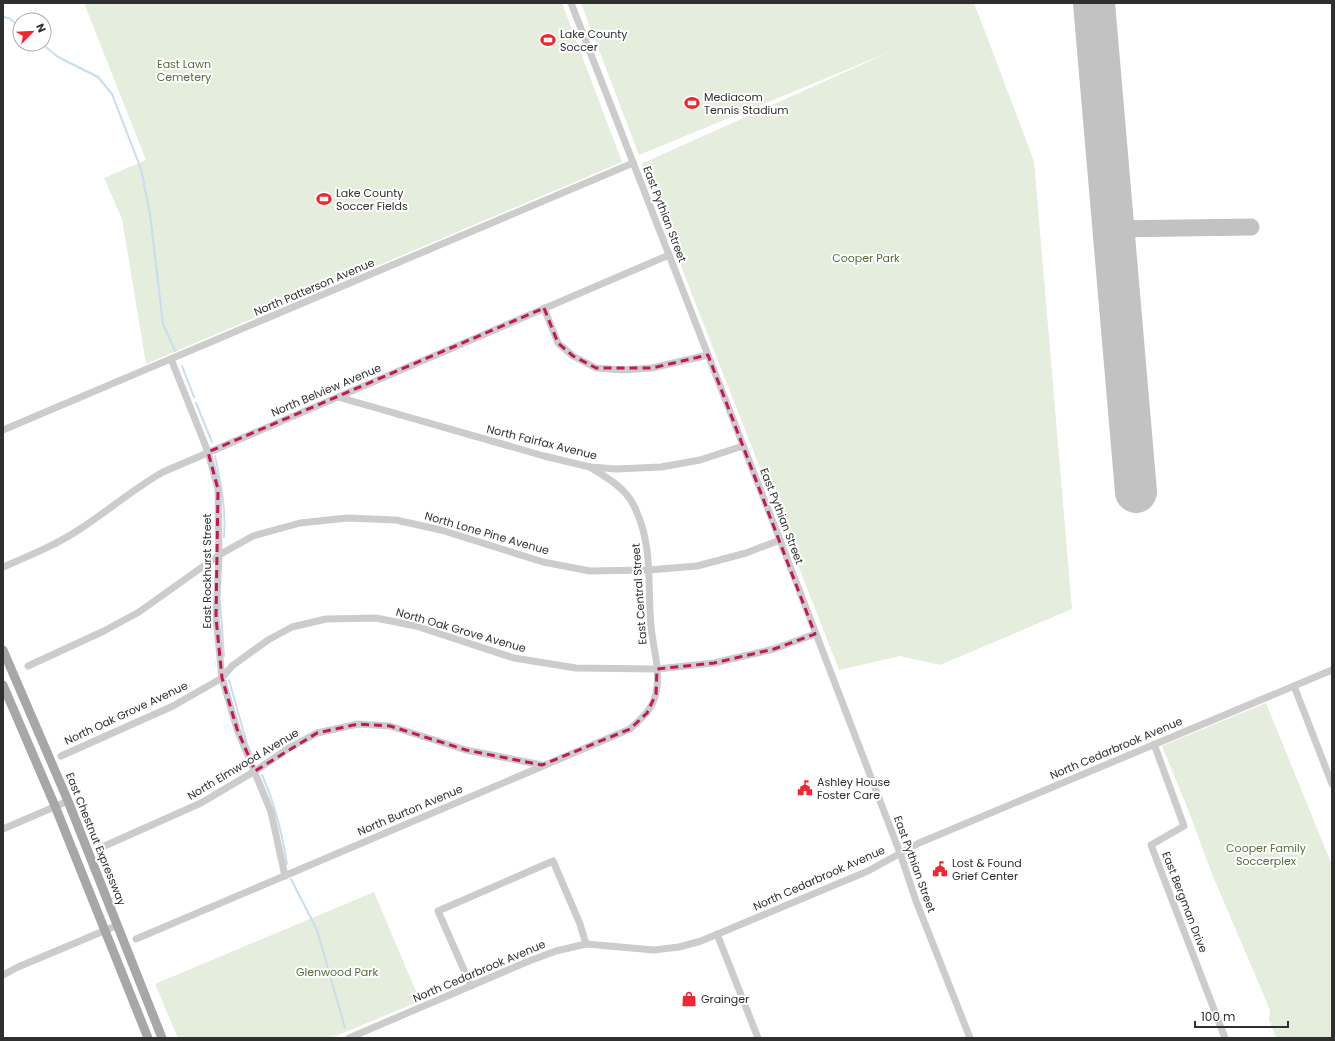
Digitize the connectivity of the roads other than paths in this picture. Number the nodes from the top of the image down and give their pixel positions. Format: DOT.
graph roads {
  1 [pos="571,3"];
  2 [pos="633,163"];
  3 [pos="669,255"];
  4 [pos="544,308"];
  5 [pos="708,355"];
  6 [pos="171,359"];
  7 [pos="338,397"];
  8 [pos="3,430"];
  9 [pos="743,446"];
  10 [pos="208,452"];
  11 [pos="590,467"];
  12 [pos="616,468"];
  13 [pos="615,483"];
  14 [pos="780,540"];
  15 [pos="219,554"];
  16 [pos="3,567"];
  17 [pos="649,570"];
  18 [pos="815,634"];
  19 [pos="3,650"];
  20 [pos="28,666"];
  21 [pos="657,669"];
  22 [pos="1332,670"];
  23 [pos="222,678"];
  24 [pos="3,685"];
  25 [pos="1294,686"];
  26 [pos="1154,744"];
  27 [pos="61,756"];
  28 [pos="518,760"];
  29 [pos="542,765"];
  30 [pos="255,771"];
  31 [pos="520,775"];
  32 [pos="1332,784"];
  33 [pos="68,801"];
  34 [pos="55,806"];
  35 [pos="3,829"];
  36 [pos="100,848"];
  37 [pos="900,853"];
  38 [pos="285,876"];
  39 [pos="118,925"];
  40 [pos="106,931"];
  41 [pos="717,934"];
  42 [pos="136,940"];
  43 [pos="586,944"];
  44 [pos="3,975"];
  45 [pos="471,986"];
  46 [pos="148,1038"];
  47 [pos="162,1038"];
  48 [pos="349,1038"];
  49 [pos="758,1038"];
  50 [pos="970,1038"];
  51 [pos="1225,1038"];
  1 -- 2 [label="street, East Pythian Street"];
  2 -- 3 [label="street, East Pythian Street"];
  2 -- 6 [label="street, North Patterson Avenue"];
  3 -- 4 [label="street, North Belview Avenue"];
  3 -- 5 [label="street, East Pythian Street"];
  4 -- 5 [label="street"];
  4 -- 7 [label="street, North Belview Avenue"];
  5 -- 9 [label="street, East Pythian Street"];
  6 -- 8 [label="street, North Patterson Avenue"];
  6 -- 10 [label="street, East Rockhurst Street"];
  7 -- 10 [label="street, North Belview Avenue"];
  7 -- 11 [label="street, North Fairfax Avenue"];
  9 -- 12 [label="street, North Fairfax Avenue"];
  9 -- 14 [label="street, East Pythian Street"];
  10 -- 15 [label="street, East Rockhurst Street"];
  10 -- 16 [label="street, North Belview Avenue"];
  11 -- 12 [label="street, North Fairfax Avenue"];
  11 -- 13 [label="street, East Central Street"];
  12 -- 13 [label="street"];
  13 -- 17 [label="street, East Central Street"];
  14 -- 17 [label="street, North Lone Pine Avenue"];
  14 -- 18 [label="street, East Pythian Street"];
  15 -- 17 [label="street, North Lone Pine Avenue"];
  15 -- 20 [label="street, North Lone Pine Avenue"];
  15 -- 23 [label="street, East Rockhurst Street"];
  17 -- 21 [label="street, East Central Street"];
  18 -- 21 [label="street, North Oak Grove Avenue"];
  18 -- 37 [label="street, East Pythian Street"];
  19 -- 33 [label="main road, East Chestnut Expressway"];
  21 -- 23 [label="street, North Oak Grove Avenue"];
  21 -- 29 [label="street, North Burton Avenue"];
  22 -- 25 [label="street, North Cedarbrook Avenue"];
  23 -- 27 [label="street, North Oak Grove Avenue"];
  23 -- 30 [label="street, East Rockhurst Street"];
  24 -- 34 [label="main road"];
  25 -- 26 [label="street, North Cedarbrook Avenue"];
  25 -- 32 [label="street"];
  26 -- 37 [label="street, North Cedarbrook Avenue"];
  26 -- 51 [label="street, East Bergman Drive"];
  28 -- 29 [label="street, North Elmwood Avenue"];
  28 -- 30 [label="street, North Elmwood Avenue"];
  28 -- 31 [label="street"];
  29 -- 31 [label="street, North Burton Avenue"];
  30 -- 36 [label="street, North Elmwood Avenue"];
  30 -- 38 [label="street, East Rockhurst Street"];
  31 -- 38 [label="street, North Burton Avenue"];
  33 -- 34 [label="street"];
  33 -- 39 [label="main road, East Chestnut Expressway"];
  34 -- 35 [label="street"];
  34 -- 40 [label="main road"];
  37 -- 41 [label="street, North Cedarbrook Avenue"];
  37 -- 50 [label="street, East Pythian Street"];
  38 -- 42 [label="street, North Burton Avenue"];
  39 -- 40 [label="street"];
  39 -- 47 [label="main road, East Chestnut Expressway"];
  40 -- 44 [label="street"];
  40 -- 46 [label="main road"];
  41 -- 43 [label="street, North Cedarbrook Avenue"];
  41 -- 49 [label="street"];
  43 -- 45 [label="street, North Cedarbrook Avenue"];
  43 -- 45 [label="street"];
  45 -- 48 [label="street, North Cedarbrook Avenue"];
}
